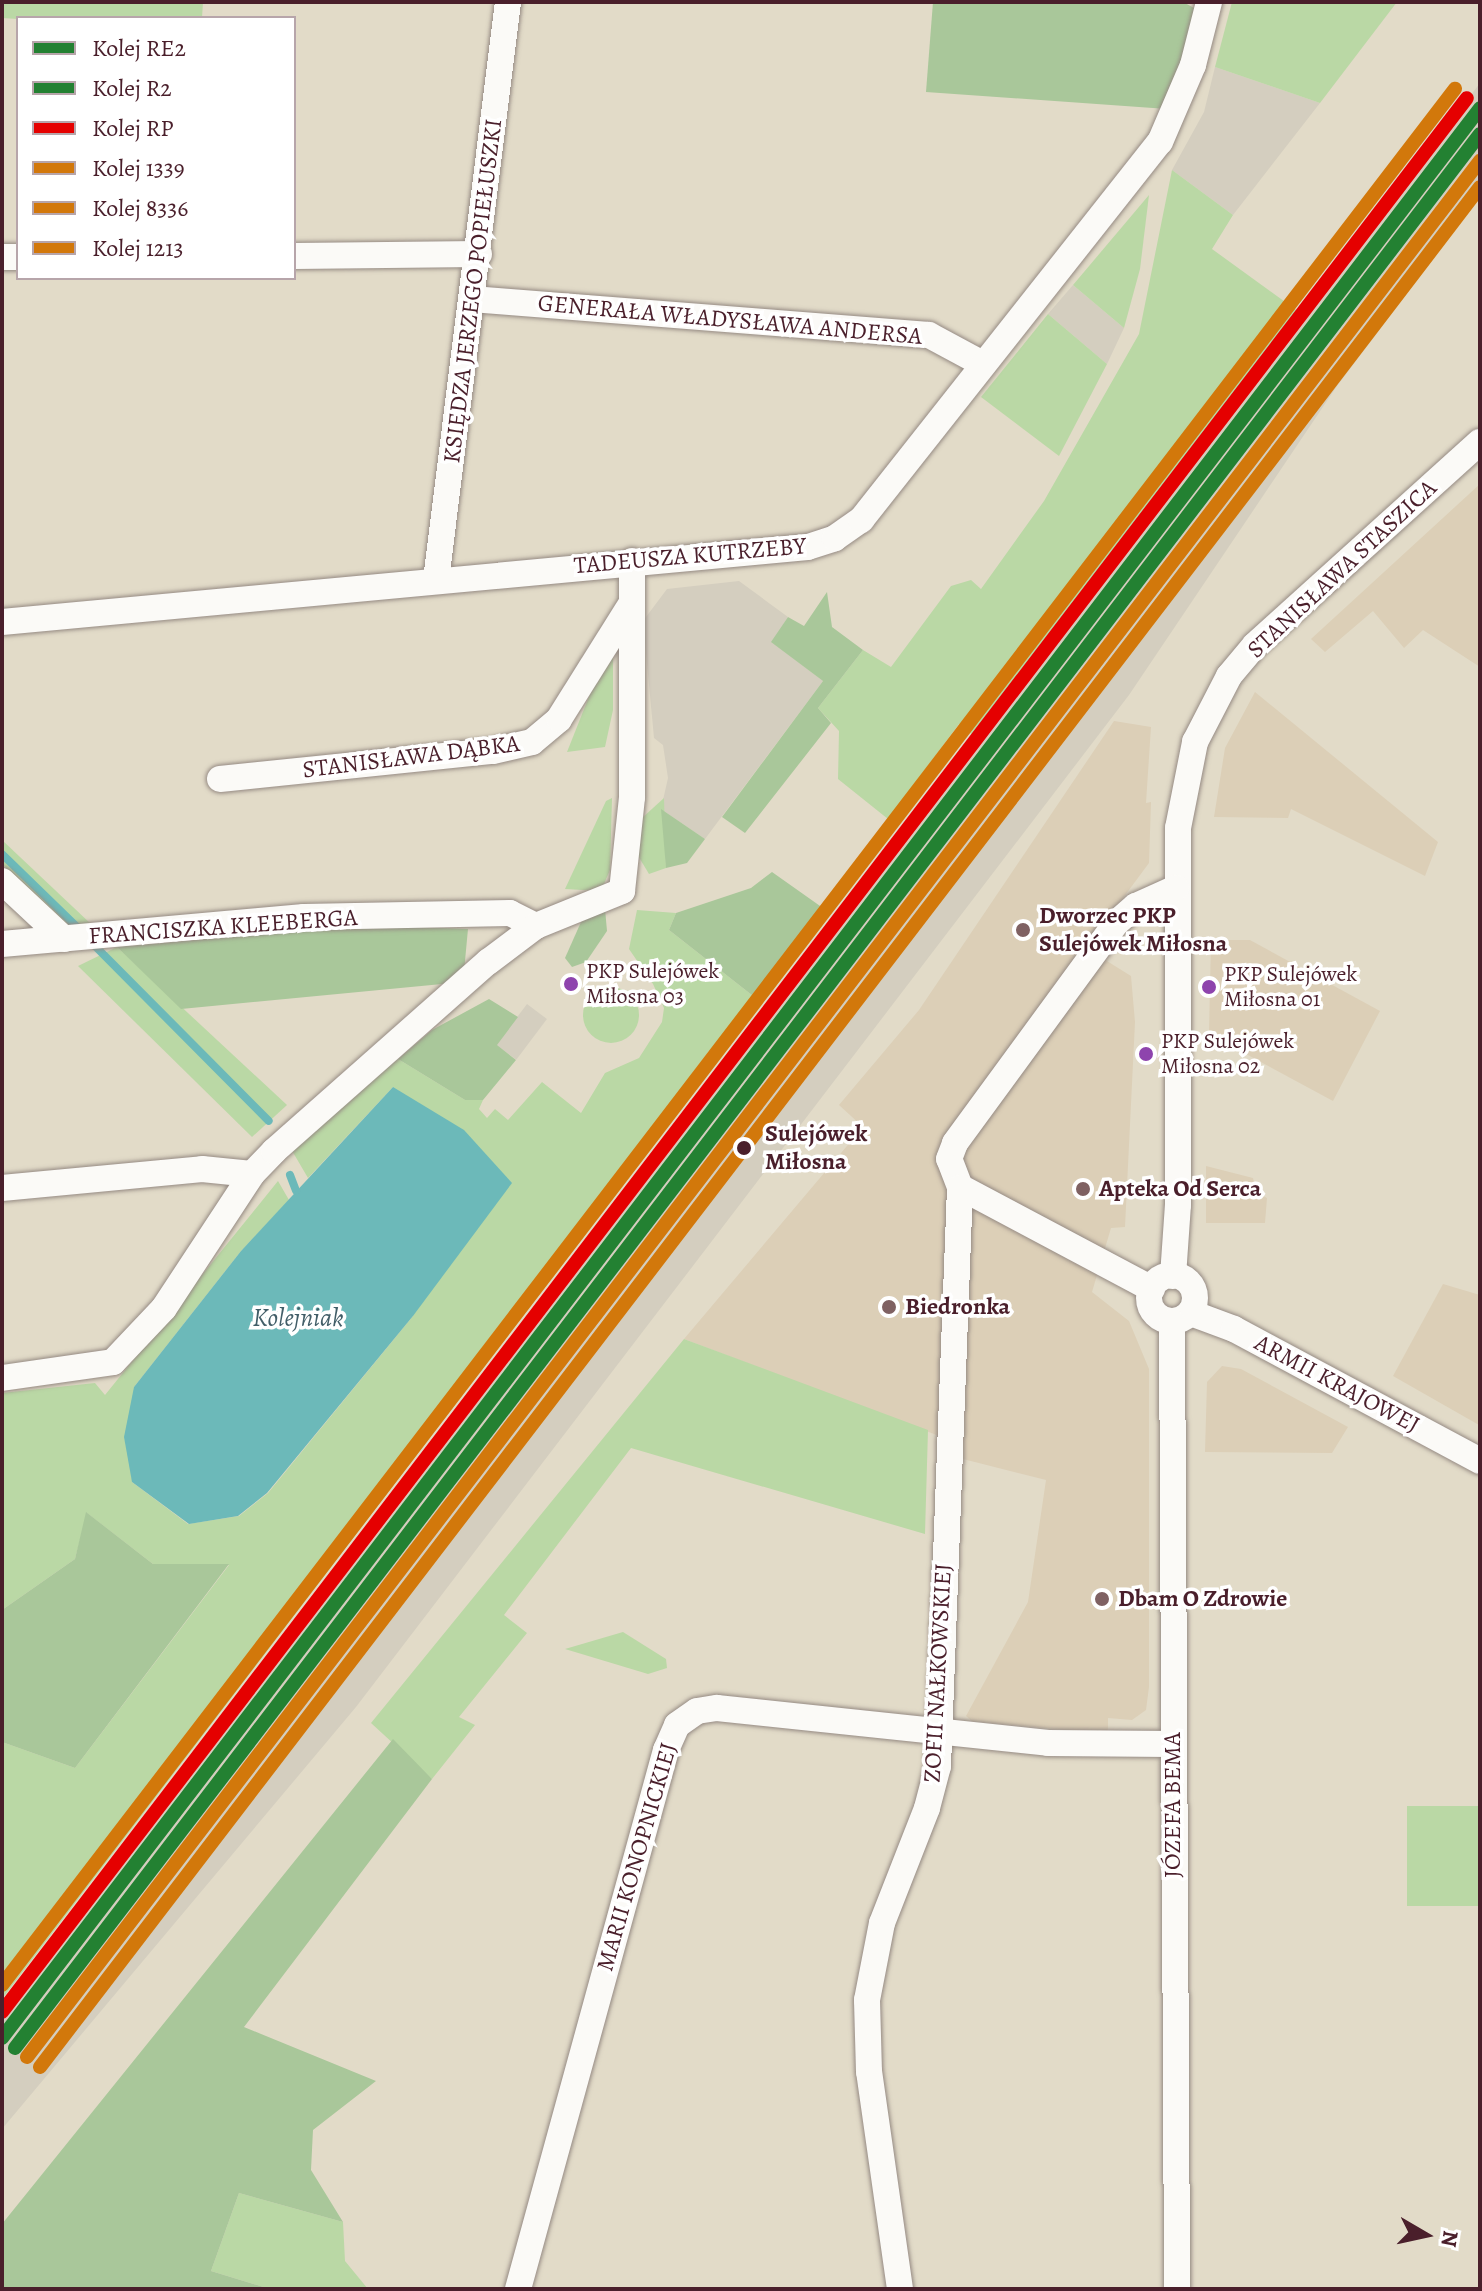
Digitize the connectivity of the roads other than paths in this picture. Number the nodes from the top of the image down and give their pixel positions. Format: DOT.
graph roads {
  1 [pos="508,2"];
  2 [pos="1209,2"];
  3 [pos="479,254"];
  4 [pos="296,256"];
  5 [pos="472,299"];
  6 [pos="981,363"];
  7 [pos="1480,442"];
  8 [pos="632,561"];
  9 [pos="436,580"];
  10 [pos="631,604"];
  11 [pos="2,622"];
  12 [pos="220,779"];
  13 [pos="2,881"];
  14 [pos="1176,888"];
  15 [pos="536,926"];
  16 [pos="64,939"];
  17 [pos="6,947"];
  18 [pos="252,1174"];
  19 [pos="960,1187"];
  20 [pos="2,1188"];
  21 [pos="1162,1282"];
  22 [pos="1181,1317"];
  23 [pos="2,1378"];
  24 [pos="1480,1461"];
  25 [pos="939,1733"];
  26 [pos="1172,1744"];
  27 [pos="518,2289"];
  28 [pos="900,2289"];
  29 [pos="1177,2289"];
  1 -- 3 [label="street, KSIĘDZA JERZEGO POPIEŁUSZKI"];
  2 -- 6 [label="street, TADEUSZA KUTRZEBY"];
  3 -- 4 [label="street"];
  3 -- 5 [label="street, KSIĘDZA JERZEGO POPIEŁUSZKI"];
  5 -- 6 [label="street, GENERAŁA WŁADYSŁAWA ANDERSA"];
  5 -- 9 [label="street, KSIĘDZA JERZEGO POPIEŁUSZKI"];
  6 -- 8 [label="street, TADEUSZA KUTRZEBY"];
  7 -- 14 [label="street, STANISŁAWA STASZICA"];
  8 -- 9 [label="street, TADEUSZA KUTRZEBY"];
  8 -- 10 [label="street"];
  9 -- 11 [label="street, TADEUSZA KUTRZEBY"];
  10 -- 12 [label="street, STANISŁAWA DĄBKA"];
  10 -- 15 [label="street"];
  13 -- 16 [label="street"];
  14 -- 19 [label="street, ZOFII NAŁKOWSKIEJ"];
  14 -- 21 [label="street"];
  15 -- 16 [label="street, FRANCISZKA KLEEBERGA"];
  15 -- 18 [label="street"];
  16 -- 17 [label="street, FRANCISZKA KLEEBERGA"];
  18 -- 20 [label="street"];
  18 -- 23 [label="street"];
  19 -- 21 [label="street"];
  19 -- 25 [label="street, ZOFII NAŁKOWSKIEJ"];
  21 -- 22 [label="street"];
  21 -- 22 [label="street, JÓZEFA BEMA"];
  22 -- 24 [label="street, ARMII KRAJOWEJ"];
  22 -- 26 [label="street, JÓZEFA BEMA"];
  25 -- 26 [label="street, MARII KONOPNICKIEJ"];
  25 -- 27 [label="street, MARII KONOPNICKIEJ"];
  25 -- 28 [label="street, ZOFII NAŁKOWSKIEJ"];
  26 -- 29 [label="street, JÓZEFA BEMA"];
}
